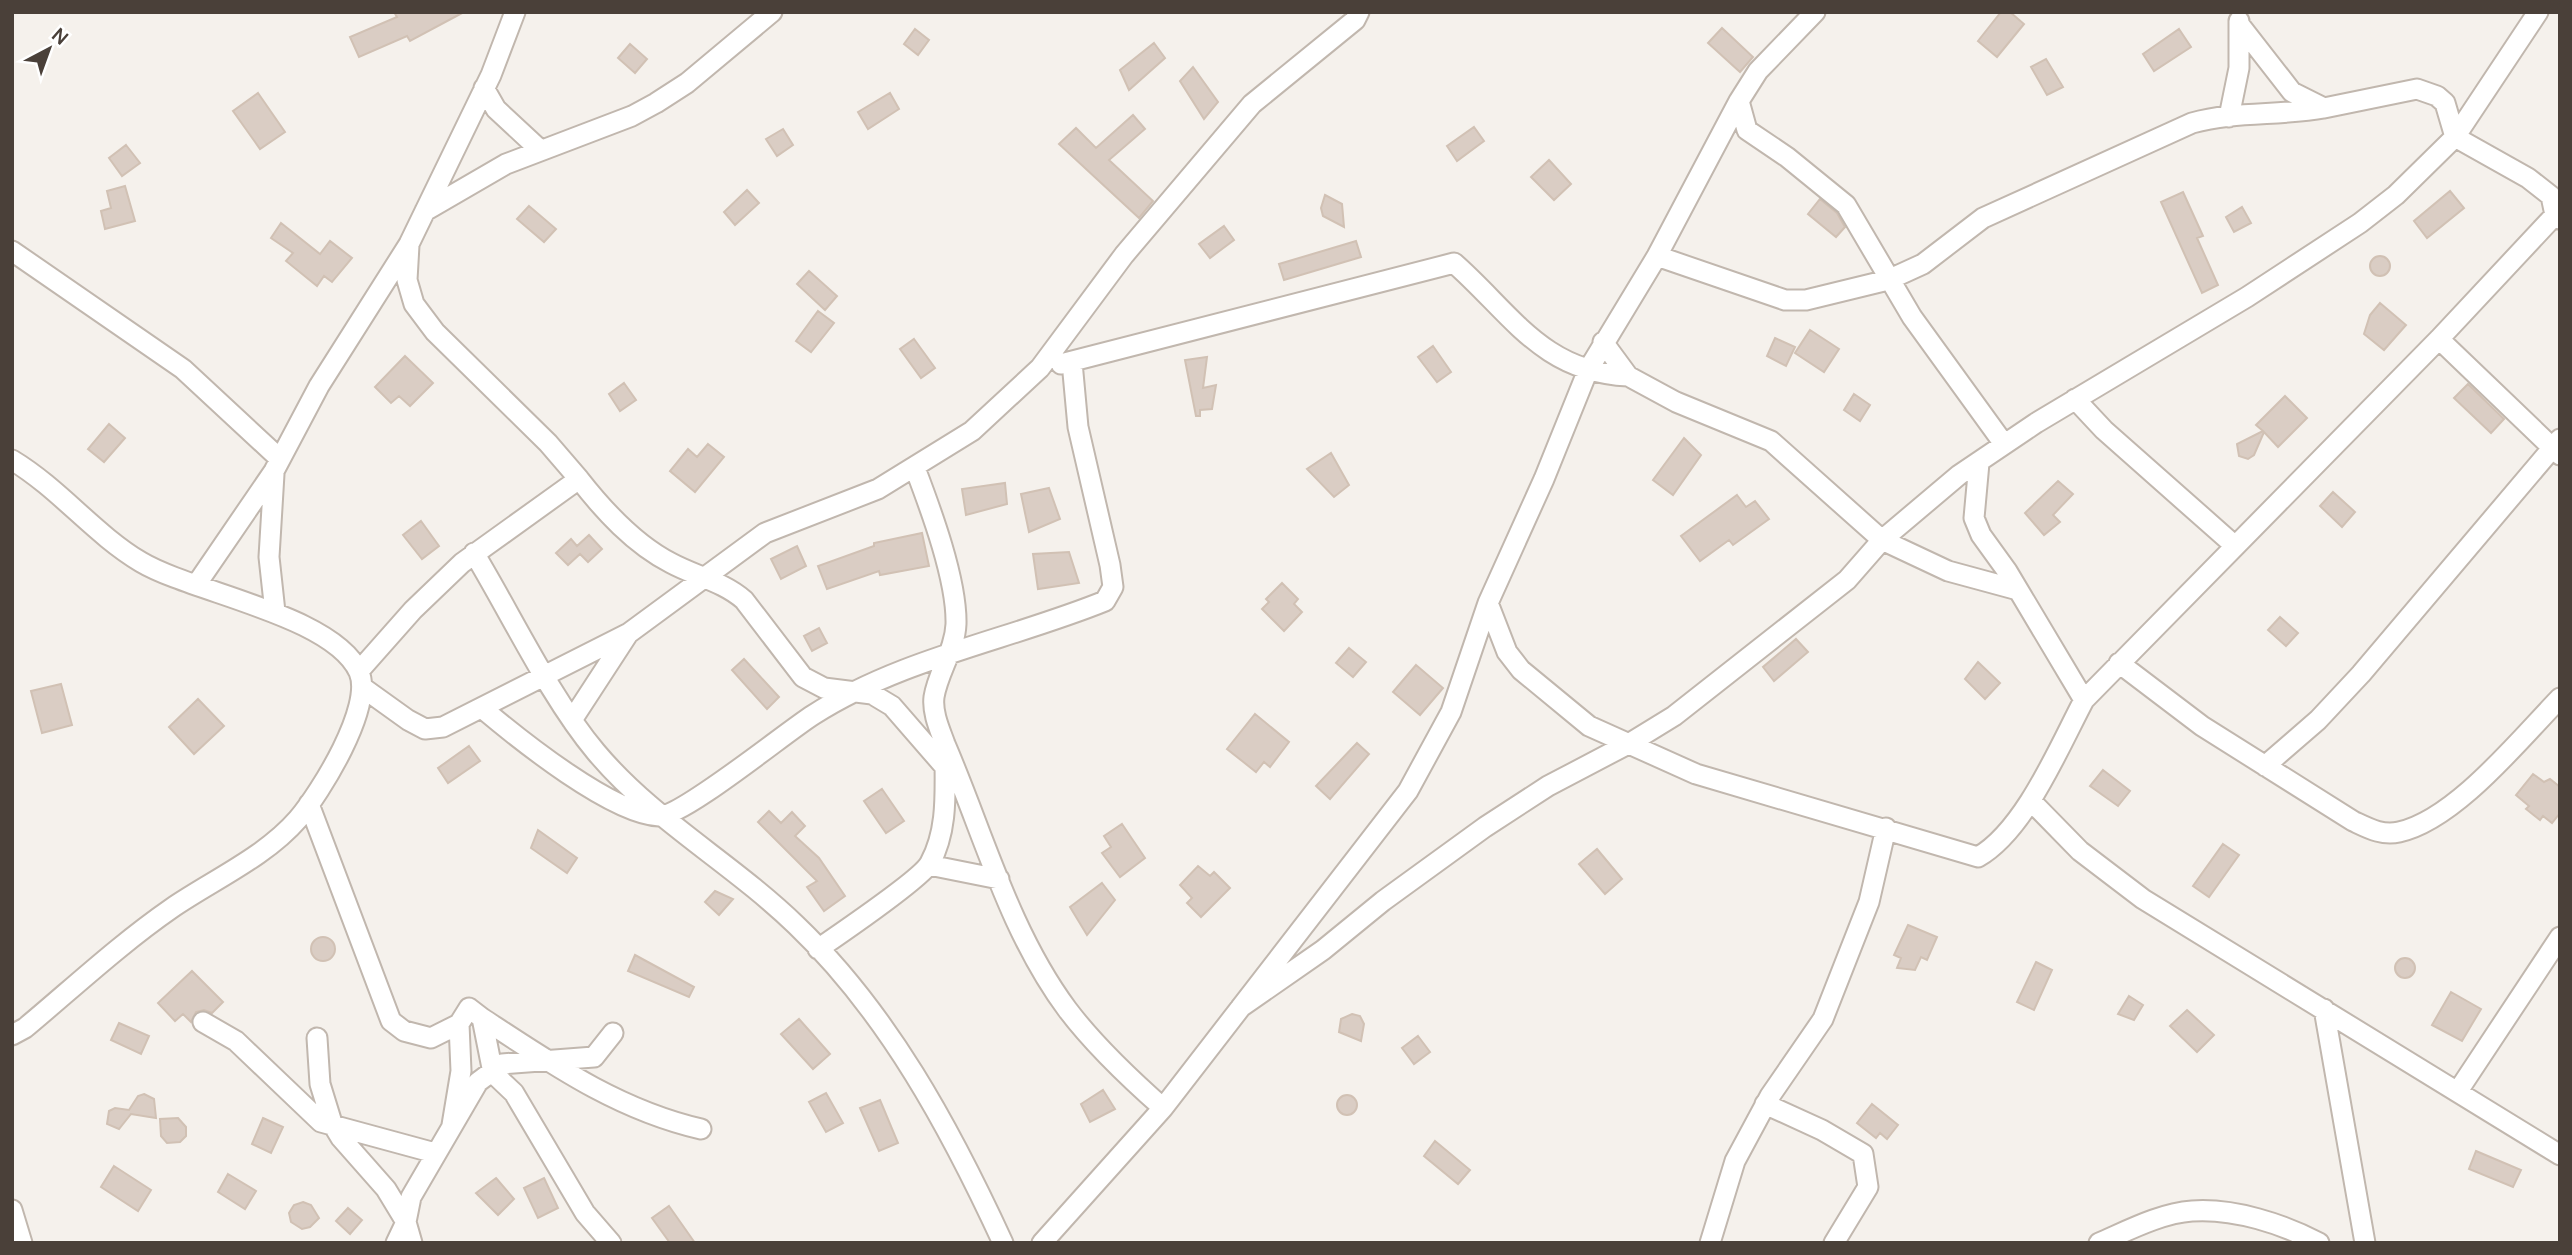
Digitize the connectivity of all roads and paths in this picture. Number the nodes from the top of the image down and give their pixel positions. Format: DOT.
graph roads {
  1 [pos="515,12"];
  2 [pos="772,12"];
  3 [pos="1359,12"];
  4 [pos="1815,12"];
  5 [pos="2538,12"];
  6 [pos="2239,18"];
  7 [pos="484,88"];
  8 [pos="1739,101"];
  9 [pos="2324,108"];
  10 [pos="2229,117"];
  11 [pos="2455,137"];
  12 [pos="539,149"];
  13 [pos="424,212"];
  14 [pos="2557,217"];
  15 [pos="409,244"];
  16 [pos="12,251"];
  17 [pos="1657,256"];
  18 [pos="1888,280"];
  19 [pos="2439,339"];
  20 [pos="1603,342"];
  21 [pos="1072,362"];
  22 [pos="1040,368"];
  23 [pos="1588,370"];
  24 [pos="1628,376"];
  25 [pos="2075,399"];
  26 [pos="2004,444"];
  27 [pos="2557,447"];
  28 [pos="12,460"];
  29 [pos="1979,463"];
  30 [pos="277,465"];
  31 [pos="915,468"];
  32 [pos="579,479"];
  33 [pos="1882,540"];
  34 [pos="2234,545"];
  35 [pos="474,553"];
  36 [pos="703,579"];
  37 [pos="196,585"];
  38 [pos="2018,590"];
  39 [pos="1488,603"];
  40 [pos="275,612"];
  41 [pos="629,633"];
  42 [pos="948,654"];
  43 [pos="2119,663"];
  44 [pos="546,676"];
  45 [pos="361,679"];
  46 [pos="853,690"];
  47 [pos="2560,698"];
  48 [pos="2084,700"];
  49 [pos="483,709"];
  50 [pos="572,720"];
  51 [pos="1630,743"];
  52 [pos="945,744"];
  53 [pos="2265,766"];
  54 [pos="945,767"];
  55 [pos="2031,801"];
  56 [pos="309,804"];
  57 [pos="660,816"];
  58 [pos="1886,828"];
  59 [pos="929,865"];
  60 [pos="999,879"];
  61 [pos="2560,937"];
  62 [pos="818,950"];
  63 [pos="1241,1007"];
  64 [pos="2324,1009"];
  65 [pos="482,1018"];
  66 [pos="203,1022"];
  67 [pos="459,1024"];
  68 [pos="613,1033"];
  69 [pos="12,1035"];
  70 [pos="317,1038"];
  71 [pos="550,1063"];
  72 [pos="493,1073"];
  73 [pos="2458,1091"];
  74 [pos="1765,1104"];
  75 [pos="1163,1108"];
  76 [pos="332,1123"];
  77 [pos="452,1125"];
  78 [pos="701,1129"];
  79 [pos="435,1153"];
  80 [pos="2560,1155"];
  81 [pos="12,1210"];
  82 [pos="406,1222"];
  83 [pos="22,1243"];
  84 [pos="396,1243"];
  85 [pos="412,1243"];
  86 [pos="611,1243"];
  87 [pos="1003,1243"];
  88 [pos="1042,1243"];
  89 [pos="1710,1243"];
  90 [pos="1835,1243"];
  91 [pos="2099,1243"];
  92 [pos="2319,1243"];
  93 [pos="2365,1243"];
  1 -- 7 [label="street"];
  2 -- 12 [label="street"];
  3 -- 22 [label="street"];
  4 -- 8 [label="street"];
  5 -- 11 [label="street"];
  6 -- 9 [label="street"];
  6 -- 10 [label="street"];
  7 -- 12 [label="street"];
  7 -- 13 [label="street"];
  8 -- 17 [label="street"];
  8 -- 18 [label="street"];
  9 -- 10 [label="street"];
  9 -- 11 [label="street"];
  10 -- 18 [label="street"];
  11 -- 14 [label="street"];
  11 -- 25 [label="street"];
  12 -- 13 [label="street"];
  13 -- 15 [label="street"];
  14 -- 19 [label="street"];
  15 -- 30 [label="street"];
  15 -- 32 [label="street"];
  16 -- 30 [label="street"];
  17 -- 18 [label="street"];
  17 -- 20 [label="street"];
  18 -- 26 [label="street"];
  19 -- 27 [label="street"];
  19 -- 34 [label="street"];
  20 -- 23 [label="street"];
  20 -- 24 [label="street"];
  21 -- 22 [label="street"];
  21 -- 23 [label="street"];
  21 -- 42 [label="street"];
  22 -- 31 [label="street"];
  23 -- 24 [label="street"];
  23 -- 39 [label="street"];
  24 -- 33 [label="street"];
  25 -- 26 [label="street"];
  25 -- 34 [label="street"];
  26 -- 29 [label="street"];
  27 -- 53 [label="street"];
  28 -- 37 [label="street"];
  29 -- 33 [label="street"];
  29 -- 38 [label="street"];
  30 -- 37 [label="street"];
  30 -- 40 [label="street"];
  31 -- 36 [label="street"];
  31 -- 42 [label="street"];
  32 -- 35 [label="street"];
  32 -- 36 [label="street"];
  33 -- 38 [label="street"];
  33 -- 51 [label="street"];
  34 -- 43 [label="street"];
  35 -- 44 [label="street"];
  35 -- 45 [label="street"];
  36 -- 41 [label="street"];
  36 -- 46 [label="street"];
  37 -- 40 [label="street"];
  38 -- 48 [label="street"];
  39 -- 51 [label="street"];
  39 -- 63 [label="street"];
  40 -- 45 [label="street"];
  41 -- 44 [label="street"];
  41 -- 50 [label="street"];
  42 -- 46 [label="street"];
  42 -- 52 [label="street"];
  43 -- 48 [label="street"];
  43 -- 53 [label="street"];
  44 -- 49 [label="street"];
  44 -- 50 [label="street"];
  45 -- 49 [label="street"];
  45 -- 56 [label="street"];
  46 -- 54 [label="street"];
  46 -- 57 [label="street"];
  47 -- 53 [label="street"];
  48 -- 55 [label="street"];
  49 -- 57 [label="street"];
  50 -- 57 [label="street"];
  51 -- 58 [label="street"];
  51 -- 63 [label="street"];
  52 -- 54 [label="street"];
  52 -- 60 [label="street"];
  54 -- 59 [label="street"];
  55 -- 58 [label="street"];
  55 -- 64 [label="street"];
  56 -- 67 [label="street"];
  56 -- 69 [label="street"];
  57 -- 62 [label="street"];
  58 -- 74 [label="street"];
  59 -- 60 [label="street"];
  59 -- 62 [label="street"];
  60 -- 75 [label="street"];
  61 -- 73 [label="street"];
  62 -- 87 [label="street"];
  63 -- 75 [label="street"];
  64 -- 73 [label="street"];
  64 -- 93 [label="street"];
  65 -- 67 [label="street"];
  65 -- 71 [label="street"];
  65 -- 72 [label="street"];
  66 -- 76 [label="street"];
  67 -- 77 [label="street"];
  68 -- 71 [label="street"];
  70 -- 76 [label="street"];
  71 -- 72 [label="street"];
  71 -- 78 [label="street"];
  72 -- 77 [label="street"];
  72 -- 86 [label="street"];
  73 -- 80 [label="street"];
  74 -- 89 [label="street"];
  74 -- 90 [label="street"];
  75 -- 88 [label="street"];
  76 -- 79 [label="street"];
  76 -- 82 [label="street"];
  77 -- 79 [label="street"];
  79 -- 82 [label="street"];
  81 -- 83 [label="street"];
  82 -- 84 [label="street"];
  82 -- 85 [label="street"];
  91 -- 92 [label="street"];
}
